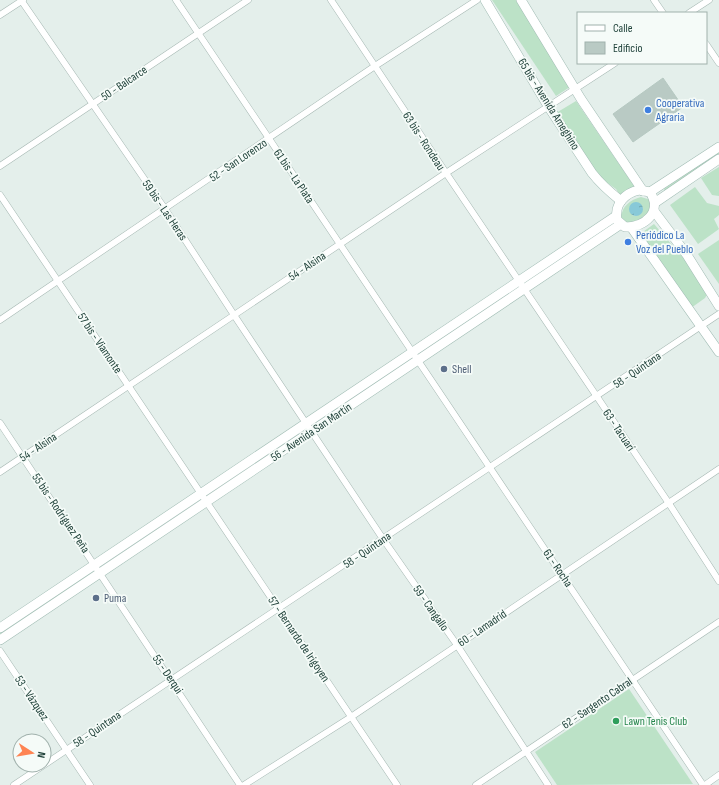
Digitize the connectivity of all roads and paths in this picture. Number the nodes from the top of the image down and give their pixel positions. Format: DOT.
graph roads {
  1 [pos="22,0"];
  2 [pos="176,0"];
  3 [pos="248,0"];
  4 [pos="331,0"];
  5 [pos="476,0"];
  6 [pos="485,0"];
  7 [pos="521,0"];
  8 [pos="654,0"];
  9 [pos="709,0"];
  10 [pos="661,12"];
  11 [pos="691,12"];
  12 [pos="0,15"];
  13 [pos="198,33"];
  14 [pos="707,45"];
  15 [pos="719,63"];
  16 [pos="614,64"];
  17 [pos="375,66"];
  18 [pos="576,89"];
  19 [pos="93,104"];
  20 [pos="548,106"];
  21 [pos="270,139"];
  22 [pos="719,147"];
  23 [pos="719,160"];
  24 [pos="0,166"];
  25 [pos="446,173"];
  26 [pos="647,191"];
  27 [pos="0,195"];
  28 [pos="621,201"];
  29 [pos="655,207"];
  30 [pos="165,209"];
  31 [pos="616,216"];
  32 [pos="621,224"];
  33 [pos="631,227"];
  34 [pos="340,244"];
  35 [pos="520,280"];
  36 [pos="59,281"];
  37 [pos="525,289"];
  38 [pos="719,306"];
  39 [pos="719,314"];
  40 [pos="234,315"];
  41 [pos="0,320"];
  42 [pos="701,327"];
  43 [pos="412,352"];
  44 [pos="719,352"];
  45 [pos="418,361"];
  46 [pos="129,386"];
  47 [pos="596,397"];
  48 [pos="0,423"];
  49 [pos="306,423"];
  50 [pos="312,431"];
  51 [pos="23,457"];
  52 [pos="490,468"];
  53 [pos="719,469"];
  54 [pos="0,472"];
  55 [pos="201,492"];
  56 [pos="207,502"];
  57 [pos="668,502"];
  58 [pos="383,539"];
  59 [pos="95,564"];
  60 [pos="101,574"];
  61 [pos="562,574"];
  62 [pos="719,581"];
  63 [pos="279,609"];
  64 [pos="719,622"];
  65 [pos="0,628"];
  66 [pos="0,640"];
  67 [pos="457,645"];
  68 [pos="0,651"];
  69 [pos="632,679"];
  70 [pos="171,680"];
  71 [pos="351,717"];
  72 [pos="67,750"];
  73 [pos="526,752"];
  74 [pos="719,775"];
  75 [pos="14,785"];
  76 [pos="90,785"];
  77 [pos="240,785"];
  78 [pos="244,785"];
  79 [pos="397,785"];
  80 [pos="476,785"];
  81 [pos="548,785"];
  82 [pos="704,785"];
  1 -- 12 [label="street"];
  1 -- 19 [label="street, 59 bis - Las Heras"];
  2 -- 13 [label="street, 61 bis - La Plata"];
  3 -- 13 [label="street, 50 - Balcarce"];
  4 -- 17 [label="street, 63 bis - Rondeau"];
  5 -- 17 [label="street, 52 - San Lorenzo"];
  6 -- 20 [label="main road, 65 bis - Avenida Ameghino"];
  7 -- 18 [label="main road"];
  8 -- 10 [label="street"];
  9 -- 11 [label="street"];
  13 -- 19 [label="street, 50 - Balcarce"];
  13 -- 21 [label="street, 61 bis - La Plata"];
  14 -- 15 [label="street"];
  16 -- 18 [label="street, 54 - Alsina"];
  17 -- 21 [label="street, 52 - San Lorenzo"];
  17 -- 25 [label="street, 63 bis - Rondeau"];
  18 -- 20 [label="street, 54 - Alsina"];
  18 -- 26 [label="main road"];
  19 -- 24 [label="street, 50 - Balcarce"];
  19 -- 30 [label="street, 59 bis - Las Heras"];
  20 -- 25 [label="street, 54 - Alsina"];
  20 -- 28 [label="main road, 65 bis - Avenida Ameghino"];
  21 -- 30 [label="street, 52 - San Lorenzo"];
  21 -- 34 [label="street, 61 bis - La Plata"];
  22 -- 26 [label="main road"];
  23 -- 29 [label="main road"];
  25 -- 34 [label="street, 54 - Alsina"];
  25 -- 35 [label="street, 63 bis - Rondeau"];
  26 -- 28 [label="main road"];
  26 -- 29 [label="main road"];
  27 -- 36 [label="street, 57 bis - Viamonte"];
  28 -- 31 [label="main road"];
  29 -- 33 [label="main road"];
  29 -- 38 [label="main road"];
  30 -- 36 [label="street, 52 - San Lorenzo"];
  30 -- 40 [label="street, 59 bis - Las Heras"];
  31 -- 32 [label="main road"];
  31 -- 35 [label="main road, 56 - Avenida San Martín"];
  32 -- 33 [label="main road"];
  32 -- 37 [label="main road, 56 - Avenida San Martín"];
  33 -- 42 [label="main road"];
  34 -- 40 [label="street, 54 - Alsina"];
  34 -- 43 [label="street, 61 bis - La Plata"];
  35 -- 37 [label="street, 63 - Tacuarí"];
  35 -- 43 [label="main road, 56 - Avenida San Martín"];
  36 -- 41 [label="street, 52 - San Lorenzo"];
  36 -- 46 [label="street, 57 bis - Viamonte"];
  37 -- 45 [label="main road, 56 - Avenida San Martín"];
  37 -- 47 [label="street, 63 - Tacuarí"];
  39 -- 42 [label="street, 58 - Quintana"];
  40 -- 46 [label="street, 54 - Alsina"];
  40 -- 49 [label="street, 59 bis - Las Heras"];
  42 -- 44 [label="main road"];
  42 -- 47 [label="street, 58 - Quintana"];
  43 -- 45 [label="street, 61 - Rocha"];
  43 -- 49 [label="main road, 56 - Avenida San Martín"];
  45 -- 50 [label="main road, 56 - Avenida San Martín"];
  45 -- 52 [label="street, 61 - Rocha"];
  46 -- 51 [label="street, 54 - Alsina"];
  46 -- 55 [label="street, 57 bis - Viamonte"];
  47 -- 52 [label="street, 58 - Quintana"];
  47 -- 57 [label="street, 63 - Tacuarí"];
  48 -- 51 [label="street, 55 bis - Rodríguez Peña"];
  49 -- 50 [label="street, 59 bis - Las Heras"];
  49 -- 55 [label="main road, 56 - Avenida San Martín"];
  50 -- 56 [label="main road, 56 - Avenida San Martín"];
  50 -- 58 [label="street, 59 - Cangallo"];
  51 -- 54 [label="street, 54 - Alsina"];
  51 -- 59 [label="street, 55 bis - Rodríguez Peña"];
  52 -- 58 [label="street, 58 - Quintana"];
  52 -- 61 [label="street, 61 - Rocha"];
  53 -- 57 [label="street, 60 - Lamadrid"];
  55 -- 56 [label="street, 57 - Bernardo de Irigoyen"];
  55 -- 59 [label="main road, 56 - Avenida San Martín"];
  56 -- 60 [label="main road, 56 - Avenida San Martín"];
  56 -- 63 [label="street, 57 - Bernardo de Irigoyen"];
  57 -- 61 [label="street, 60 - Lamadrid"];
  57 -- 62 [label="street, 63 - Tacuarí"];
  58 -- 63 [label="street, 58 - Quintana"];
  58 -- 67 [label="street, 59 - Cangallo"];
  59 -- 60 [label="street, 55 - Derqui"];
  59 -- 65 [label="main road, 56 - Avenida San Martín"];
  60 -- 66 [label="main road, 56 - Avenida San Martín"];
  60 -- 70 [label="street, 55 - Derqui"];
  61 -- 67 [label="street, 60 - Lamadrid"];
  61 -- 69 [label="street, 61 - Rocha"];
  63 -- 70 [label="street, 58 - Quintana"];
  63 -- 71 [label="street, 57 - Bernardo de Irigoyen"];
  64 -- 69 [label="street, 62 - Sargento Cabral"];
  67 -- 71 [label="street, 60 - Lamadrid"];
  67 -- 73 [label="street, 59 - Cangallo"];
  68 -- 72 [label="street, 53 - Vázquez"];
  69 -- 73 [label="street, 62 - Sargento Cabral"];
  69 -- 82 [label="street, 61 - Rocha"];
  70 -- 72 [label="street, 58 - Quintana"];
  70 -- 77 [label="street, 55 - Derqui"];
  71 -- 78 [label="street, 60 - Lamadrid"];
  71 -- 79 [label="street, 57 - Bernardo de Irigoyen"];
  72 -- 75 [label="street, 58 - Quintana"];
  72 -- 76 [label="street, 53 - Vázquez"];
  73 -- 80 [label="street, 62 - Sargento Cabral"];
  73 -- 81 [label="street, 59 - Cangallo"];
  74 -- 82 [label="street"];
}
